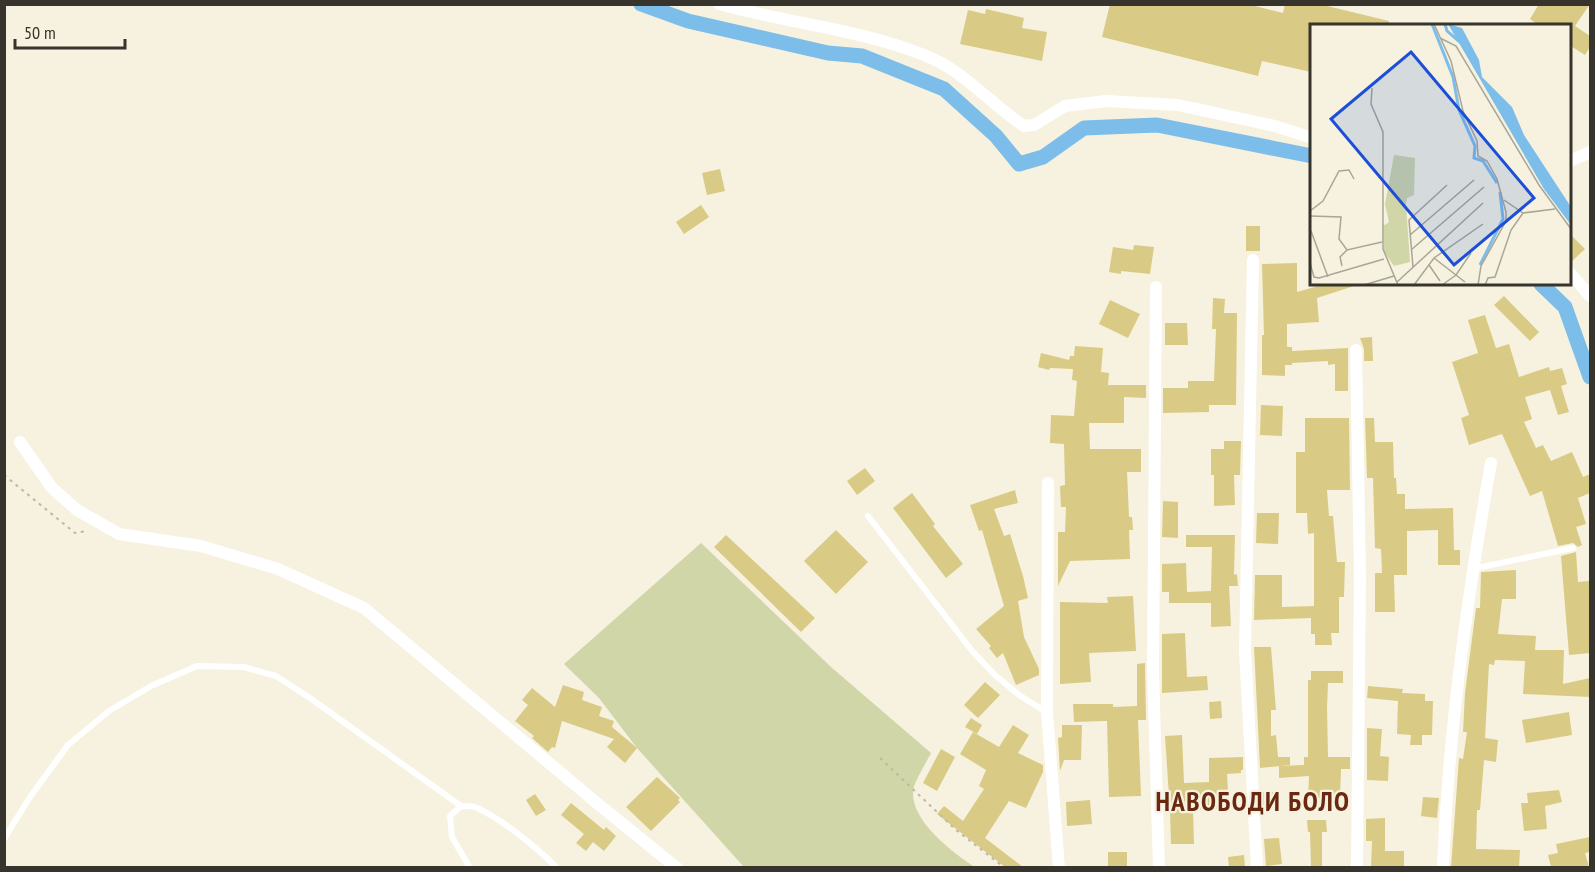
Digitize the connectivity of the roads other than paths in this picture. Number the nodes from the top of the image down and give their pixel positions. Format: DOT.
graph roads {
  1 [pos="719,4"];
  2 [pos="1310,138"];
  3 [pos="1590,152"];
  4 [pos="1571,160"];
  5 [pos="1253,260"];
  6 [pos="1571,275"];
  7 [pos="1155,287"];
  8 [pos="1590,296"];
  9 [pos="1356,350"];
  10 [pos="20,442"];
  11 [pos="1491,463"];
  12 [pos="1048,483"];
  13 [pos="868,516"];
  14 [pos="1573,548"];
  15 [pos="1472,569"];
  16 [pos="1047,712"];
  17 [pos="461,806"];
  18 [pos="4,839"];
  19 [pos="470,867"];
  20 [pos="557,867"];
  21 [pos="677,867"];
  22 [pos="1059,867"];
  23 [pos="1159,867"];
  24 [pos="1257,867"];
  25 [pos="1357,867"];
  26 [pos="1443,867"];
  1 -- 2 [label="street"];
  3 -- 4 [label="street"];
  5 -- 24 [label="street"];
  6 -- 8 [label="street"];
  7 -- 23 [label="street"];
  9 -- 25 [label="street"];
  10 -- 21 [label="street"];
  11 -- 15 [label="street"];
  12 -- 16 [label="street"];
  13 -- 16 [label="lane"];
  14 -- 15 [label="lane"];
  15 -- 26 [label="street"];
  16 -- 22 [label="street"];
  17 -- 18 [label="lane"];
  17 -- 19 [label="lane"];
  17 -- 20 [label="lane"];
}
